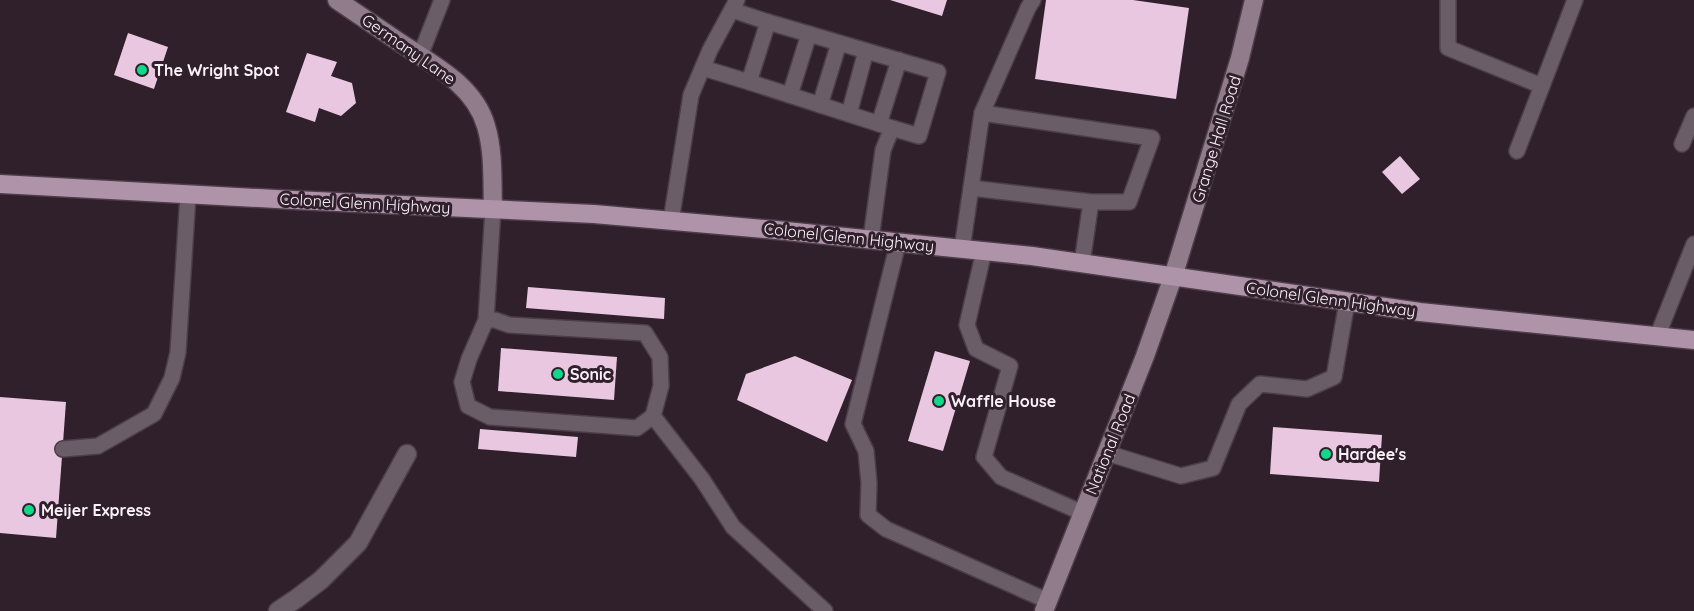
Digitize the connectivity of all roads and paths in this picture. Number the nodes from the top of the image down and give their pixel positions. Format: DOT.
graph roads {
  1 [pos="337,0"];
  2 [pos="442,0"];
  3 [pos="1033,0"];
  4 [pos="1254,0"];
  5 [pos="1448,0"];
  6 [pos="1575,0"];
  7 [pos="735,5"];
  8 [pos="768,22"];
  9 [pos="809,34"];
  10 [pos="839,43"];
  11 [pos="866,51"];
  12 [pos="420,56"];
  13 [pos="899,60"];
  14 [pos="703,68"];
  15 [pos="749,82"];
  16 [pos="1542,86"];
  17 [pos="790,95"];
  18 [pos="820,105"];
  19 [pos="982,113"];
  20 [pos="849,114"];
  21 [pos="1694,116"];
  22 [pos="885,126"];
  23 [pos="1682,144"];
  24 [pos="1517,152"];
  25 [pos="0,184"];
  26 [pos="971,188"];
  27 [pos="189,195"];
  28 [pos="1091,202"];
  29 [pos="493,209"];
  30 [pos="671,220"];
  31 [pos="870,239"];
  32 [pos="898,243"];
  33 [pos="1694,244"];
  34 [pos="962,249"];
  35 [pos="984,251"];
  36 [pos="1082,263"];
  37 [pos="1173,276"];
  38 [pos="1347,302"];
  39 [pos="486,320"];
  40 [pos="1657,337"];
  41 [pos="1694,340"];
  42 [pos="653,416"];
  43 [pos="63,449"];
  44 [pos="1107,453"];
  45 [pos="407,454"];
  46 [pos="1083,513"];
  47 [pos="1046,606"];
  48 [pos="278,611"];
  49 [pos="825,611"];
  1 -- 12 [label="main road, Germany Lane"];
  2 -- 12 [label="lane"];
  3 -- 19 [label="lane"];
  4 -- 37 [label="main road, Grange Hall Road"];
  5 -- 16 [label="lane"];
  6 -- 16 [label="lane"];
  7 -- 8 [label="lane"];
  7 -- 14 [label="lane"];
  8 -- 9 [label="lane"];
  8 -- 15 [label="lane"];
  9 -- 10 [label="lane"];
  9 -- 17 [label="lane"];
  10 -- 11 [label="lane"];
  10 -- 18 [label="lane"];
  11 -- 13 [label="lane"];
  11 -- 20 [label="lane"];
  12 -- 29 [label="main road, Germany Lane"];
  13 -- 22 [label="lane"];
  13 -- 22 [label="lane"];
  14 -- 15 [label="lane"];
  14 -- 30 [label="lane"];
  15 -- 17 [label="lane"];
  16 -- 24 [label="lane"];
  17 -- 18 [label="lane"];
  18 -- 20 [label="lane"];
  19 -- 26 [label="lane"];
  19 -- 28 [label="lane"];
  20 -- 22 [label="lane"];
  21 -- 23 [label="lane"];
  22 -- 31 [label="lane"];
  25 -- 27 [label="main road, Colonel Glenn Highway"];
  26 -- 28 [label="lane"];
  26 -- 34 [label="lane"];
  27 -- 29 [label="main road, Colonel Glenn Highway"];
  27 -- 43 [label="lane"];
  28 -- 36 [label="lane"];
  29 -- 30 [label="main road, Colonel Glenn Highway"];
  29 -- 39 [label="lane"];
  30 -- 31 [label="main road, Colonel Glenn Highway"];
  31 -- 32 [label="main road, Colonel Glenn Highway"];
  32 -- 34 [label="main road, Colonel Glenn Highway"];
  32 -- 47 [label="lane"];
  33 -- 40 [label="lane"];
  34 -- 35 [label="main road, Colonel Glenn Highway"];
  35 -- 36 [label="main road, Colonel Glenn Highway"];
  35 -- 46 [label="lane"];
  36 -- 37 [label="main road, Colonel Glenn Highway"];
  37 -- 38 [label="main road, Colonel Glenn Highway"];
  37 -- 44 [label="main road, National Road"];
  38 -- 40 [label="main road, Colonel Glenn Highway"];
  38 -- 44 [label="lane"];
  39 -- 42 [label="lane"];
  39 -- 42 [label="lane"];
  40 -- 41 [label="main road, Colonel Glenn Highway"];
  42 -- 49 [label="lane"];
  44 -- 46 [label="main road, National Road"];
  45 -- 48 [label="street"];
  46 -- 47 [label="main road, National Road"];
}
